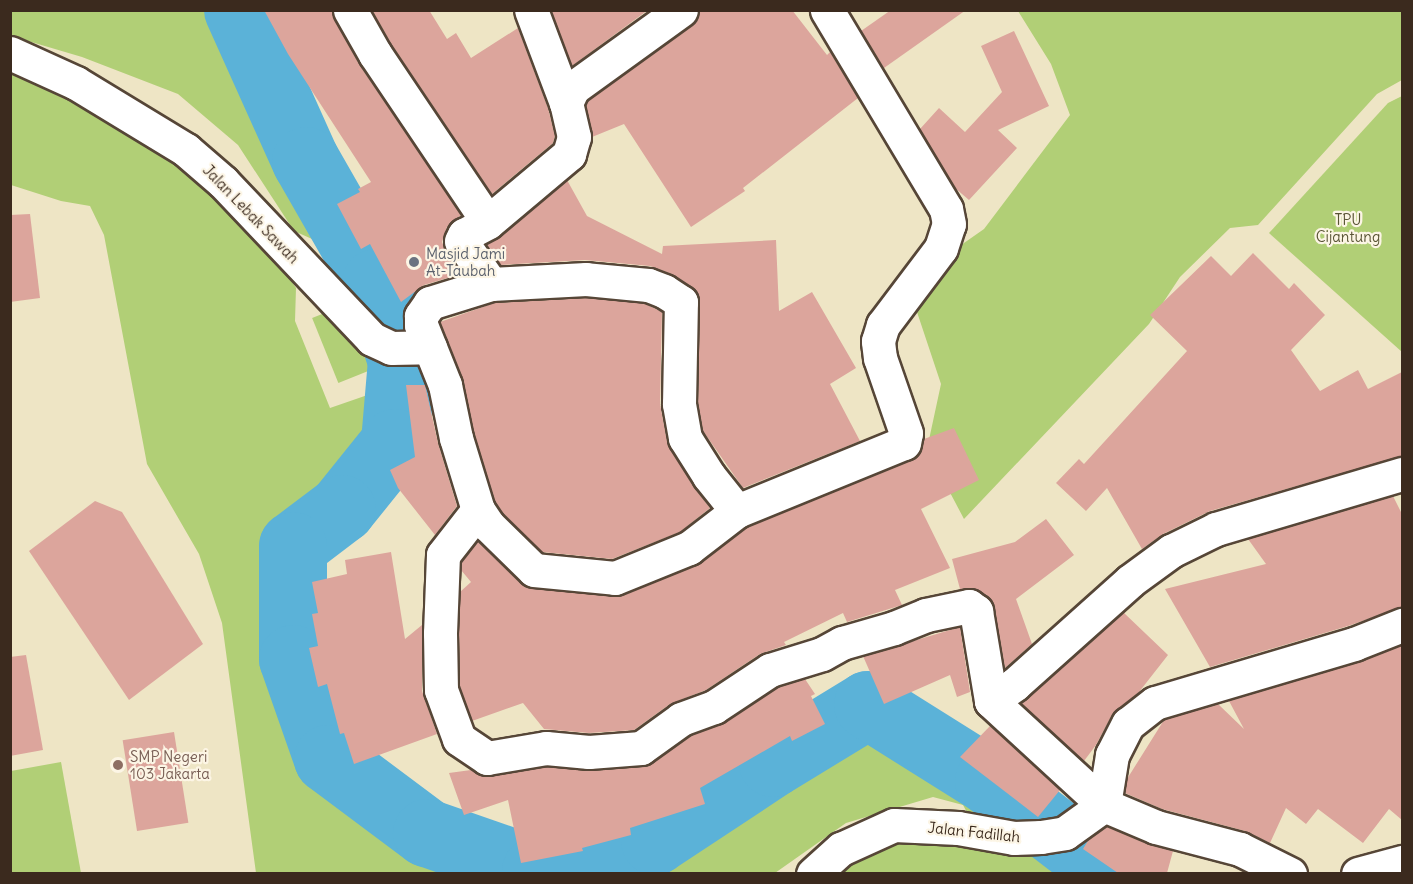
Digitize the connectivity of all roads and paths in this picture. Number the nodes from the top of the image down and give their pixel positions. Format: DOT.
graph roads {
  1 [pos="350,10"];
  2 [pos="531,10"];
  3 [pos="681,10"];
  4 [pos="827,10"];
  5 [pos="10,53"];
  6 [pos="566,103"];
  7 [pos="488,222"];
  8 [pos="490,284"];
  9 [pos="412,348"];
  10 [pos="1402,474"];
  11 [pos="478,510"];
  12 [pos="736,512"];
  13 [pos="1402,625"];
  14 [pos="991,702"];
  15 [pos="1104,805"];
  16 [pos="1402,862"];
  17 [pos="813,873"];
  18 [pos="1290,873"];
  19 [pos="1358,873"];
  1 -- 7 [label="street"];
  2 -- 6 [label="street"];
  3 -- 6 [label="street"];
  4 -- 12 [label="street"];
  5 -- 9 [label="street, Jalan Lebak Sawah"];
  6 -- 7 [label="street"];
  7 -- 8 [label="street"];
  8 -- 9 [label="street"];
  8 -- 12 [label="street"];
  9 -- 11 [label="street"];
  10 -- 14 [label="street"];
  11 -- 12 [label="street"];
  11 -- 14 [label="street"];
  13 -- 15 [label="street"];
  14 -- 15 [label="street"];
  15 -- 17 [label="street, Jalan Fadillah"];
  15 -- 18 [label="street"];
  16 -- 19 [label="street"];
}
